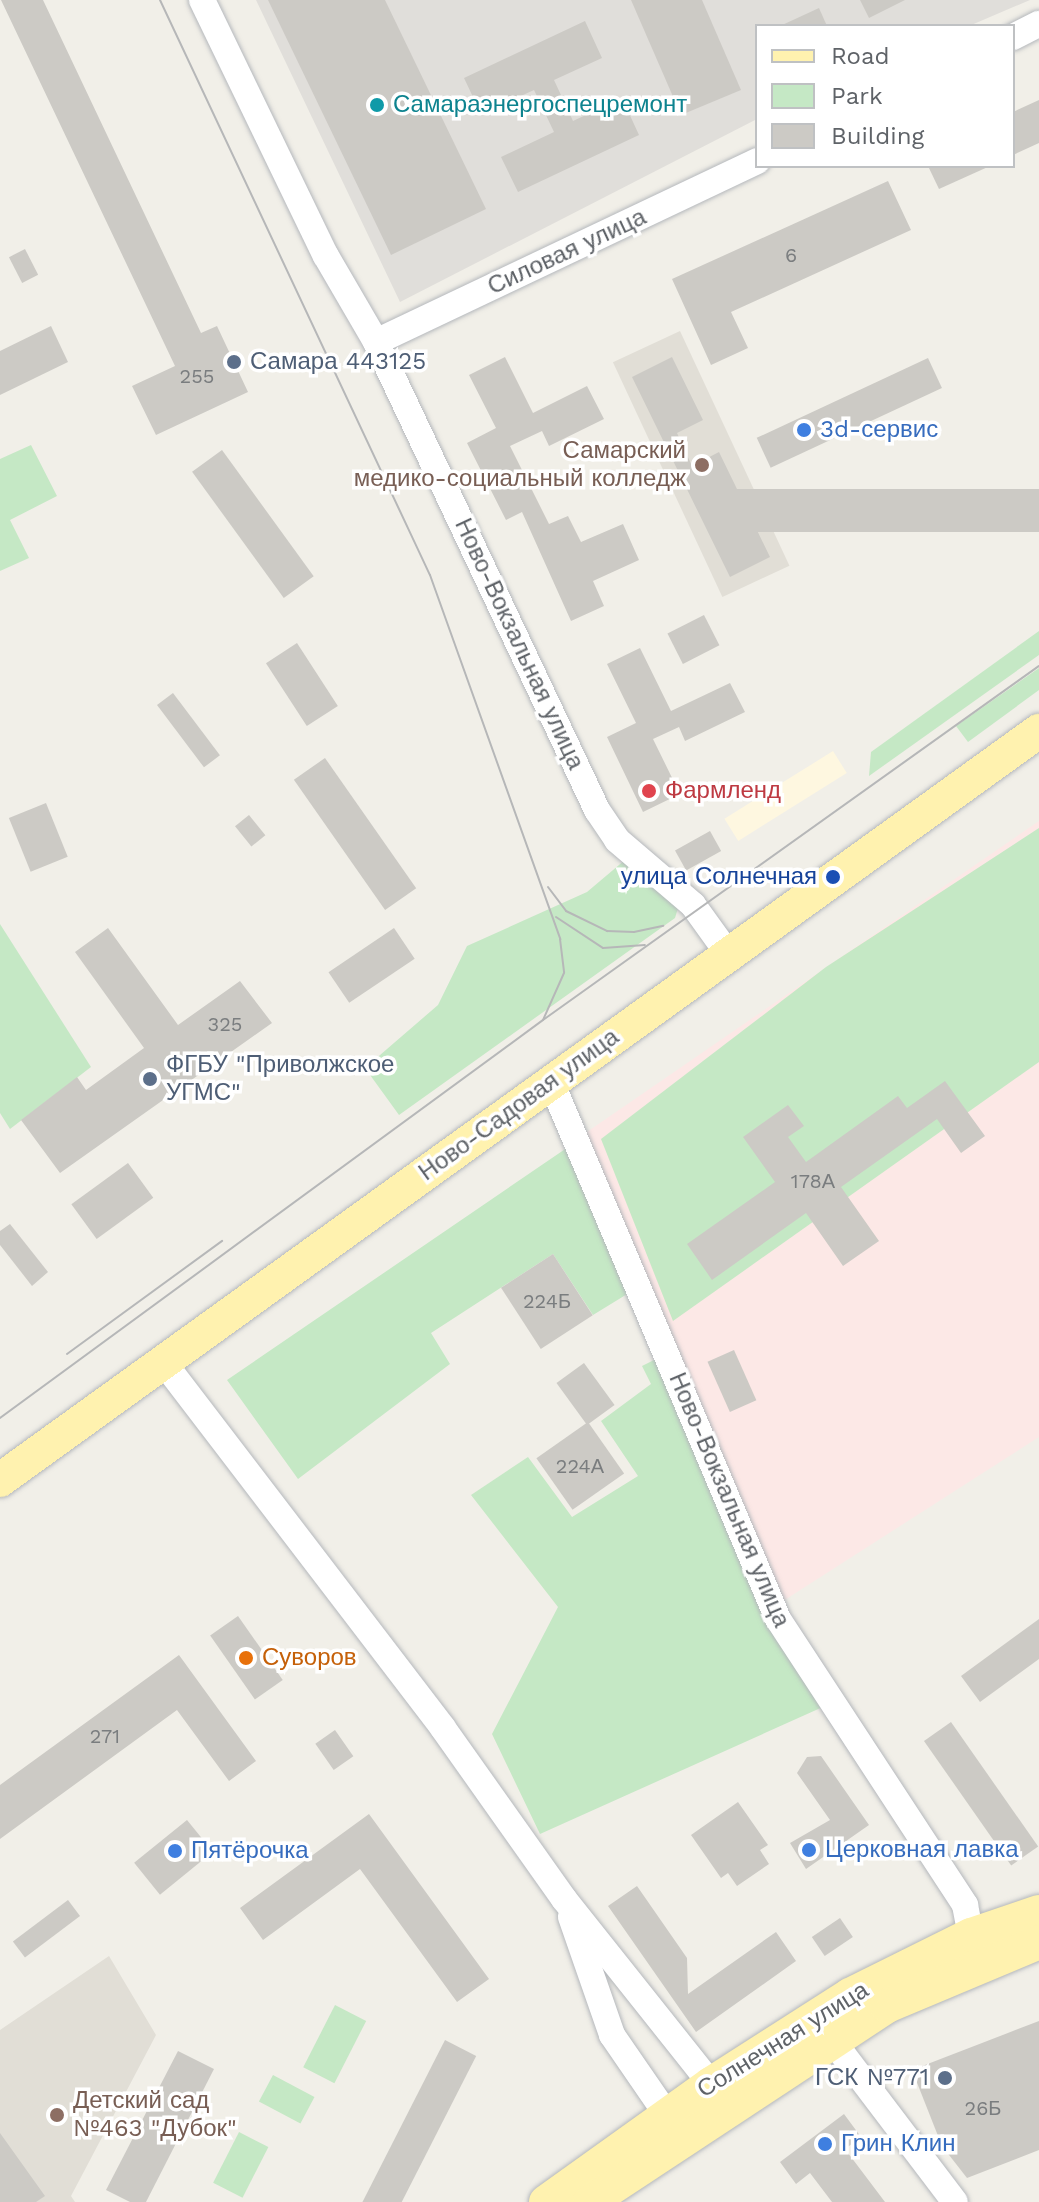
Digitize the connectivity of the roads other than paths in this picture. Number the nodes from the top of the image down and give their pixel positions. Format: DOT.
graph roads {
  1 [pos="202,0"];
  2 [pos="1039,24"];
  3 [pos="1015,36"];
  4 [pos="755,162"];
  5 [pos="376,342"];
  6 [pos="1039,731"];
  7 [pos="729,955"];
  8 [pos="552,1084"];
  9 [pos="164,1363"];
  10 [pos="0,1480"];
  11 [pos="564,1899"];
  12 [pos="1039,1912"];
  13 [pos="971,1935"];
  14 [pos="1039,1942"];
  15 [pos="832,2040"];
  16 [pos="720,2096"];
  17 [pos="667,2115"];
  18 [pos="598,2200"];
  19 [pos="546,2202"];
  20 [pos="955,2202"];
  1 -- 5 [label="street, Ново-Вокзальная улица"];
  2 -- 3 [label="street"];
  4 -- 5 [label="street, Силовая улица"];
  5 -- 7 [label="street, Ново-Вокзальная улица"];
  6 -- 7 [label="main road, Ново-Садовая улица"];
  7 -- 8 [label="main road, Ново-Садовая улица"];
  8 -- 9 [label="main road, Ново-Садовая улица"];
  8 -- 13 [label="street, Ново-Вокзальная улица"];
  9 -- 10 [label="main road, Ново-Садовая улица"];
  9 -- 11 [label="street"];
  11 -- 16 [label="street"];
  11 -- 17 [label="street"];
  12 -- 13 [label="main road, Солнечная улица"];
  13 -- 16 [label="main road, Солнечная улица"];
  14 -- 15 [label="main road, Солнечная улица"];
  15 -- 16 [label="main road, Солнечная улица"];
  15 -- 20 [label="street"];
  16 -- 17 [label="main road, Солнечная улица"];
  16 -- 18 [label="main road, Солнечная улица"];
  17 -- 19 [label="main road, Солнечная улица"];
}
